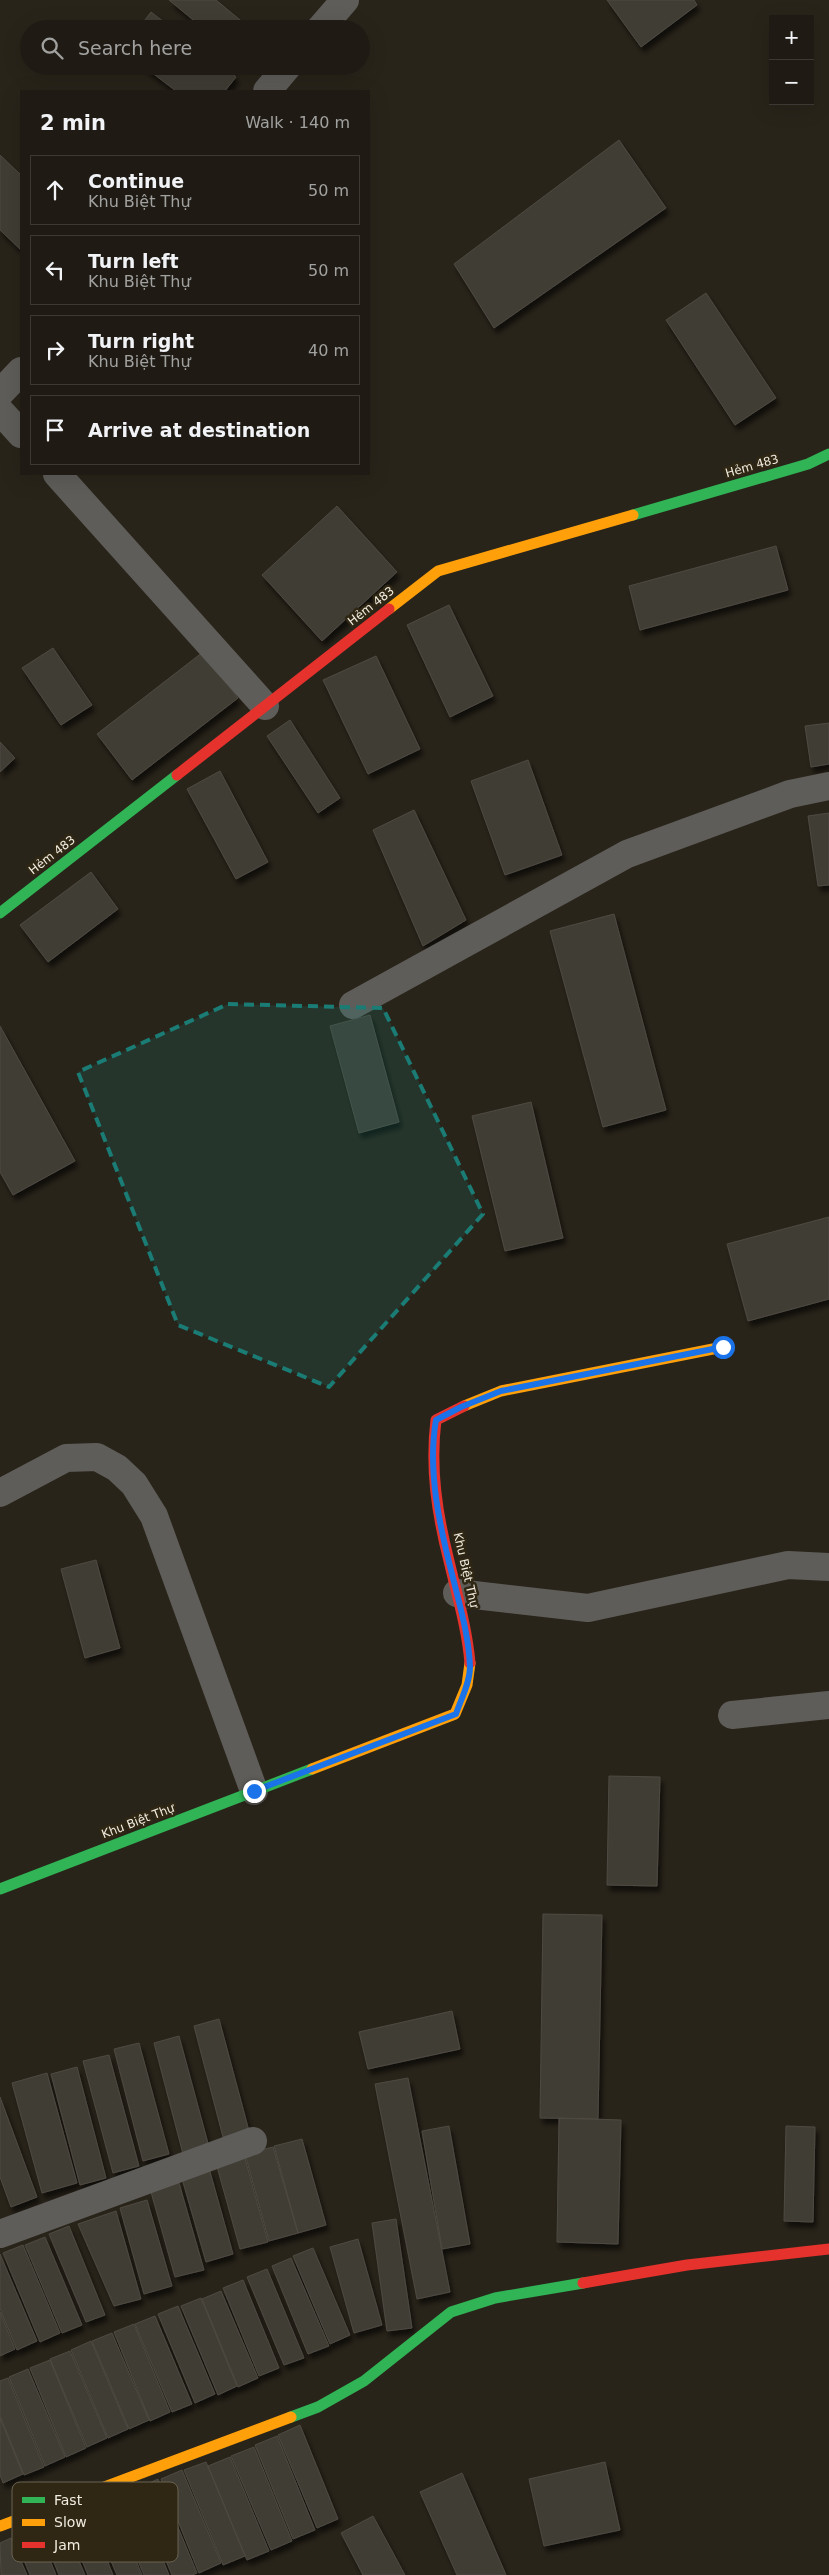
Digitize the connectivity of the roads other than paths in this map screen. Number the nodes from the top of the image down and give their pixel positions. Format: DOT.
graph roads {
  1 [pos="344,0"];
  2 [pos="327,20"];
  3 [pos="280,75"];
  4 [pos="268,90"];
  5 [pos="20,372"];
  6 [pos="0,393"];
  7 [pos="0,411"];
  8 [pos="20,433"];
  9 [pos="829,454"];
  10 [pos="58,475"];
  11 [pos="265,706"];
  12 [pos="829,786"];
  13 [pos="0,913"];
  14 [pos="353,1005"];
  15 [pos="723,1347"];
  16 [pos="0,1493"];
  17 [pos="829,1567"];
  18 [pos="457,1593"];
  19 [pos="829,1705"];
  20 [pos="732,1714"];
  21 [pos="254,1791"];
  22 [pos="0,1889"];
  23 [pos="253,2141"];
  24 [pos="0,2234"];
  25 [pos="829,2249"];
  26 [pos="117,2482"];
  27 [pos="12,2521"];
  28 [pos="0,2526"];
  1 -- 2 [label="street"];
  3 -- 4 [label="street"];
  5 -- 6 [label="street"];
  7 -- 8 [label="street"];
  9 -- 11 [label="street, Hẻm 483"];
  10 -- 11 [label="street"];
  11 -- 13 [label="street, Hẻm 483"];
  12 -- 14 [label="street"];
  15 -- 18 [label="street, Khu Biệt Thự"];
  16 -- 21 [label="street"];
  17 -- 18 [label="street"];
  18 -- 21 [label="street, Khu Biệt Thự"];
  19 -- 20 [label="street"];
  21 -- 22 [label="street, Khu Biệt Thự"];
  23 -- 24 [label="street"];
  25 -- 26 [label="street"];
  27 -- 28 [label="street"];
}
